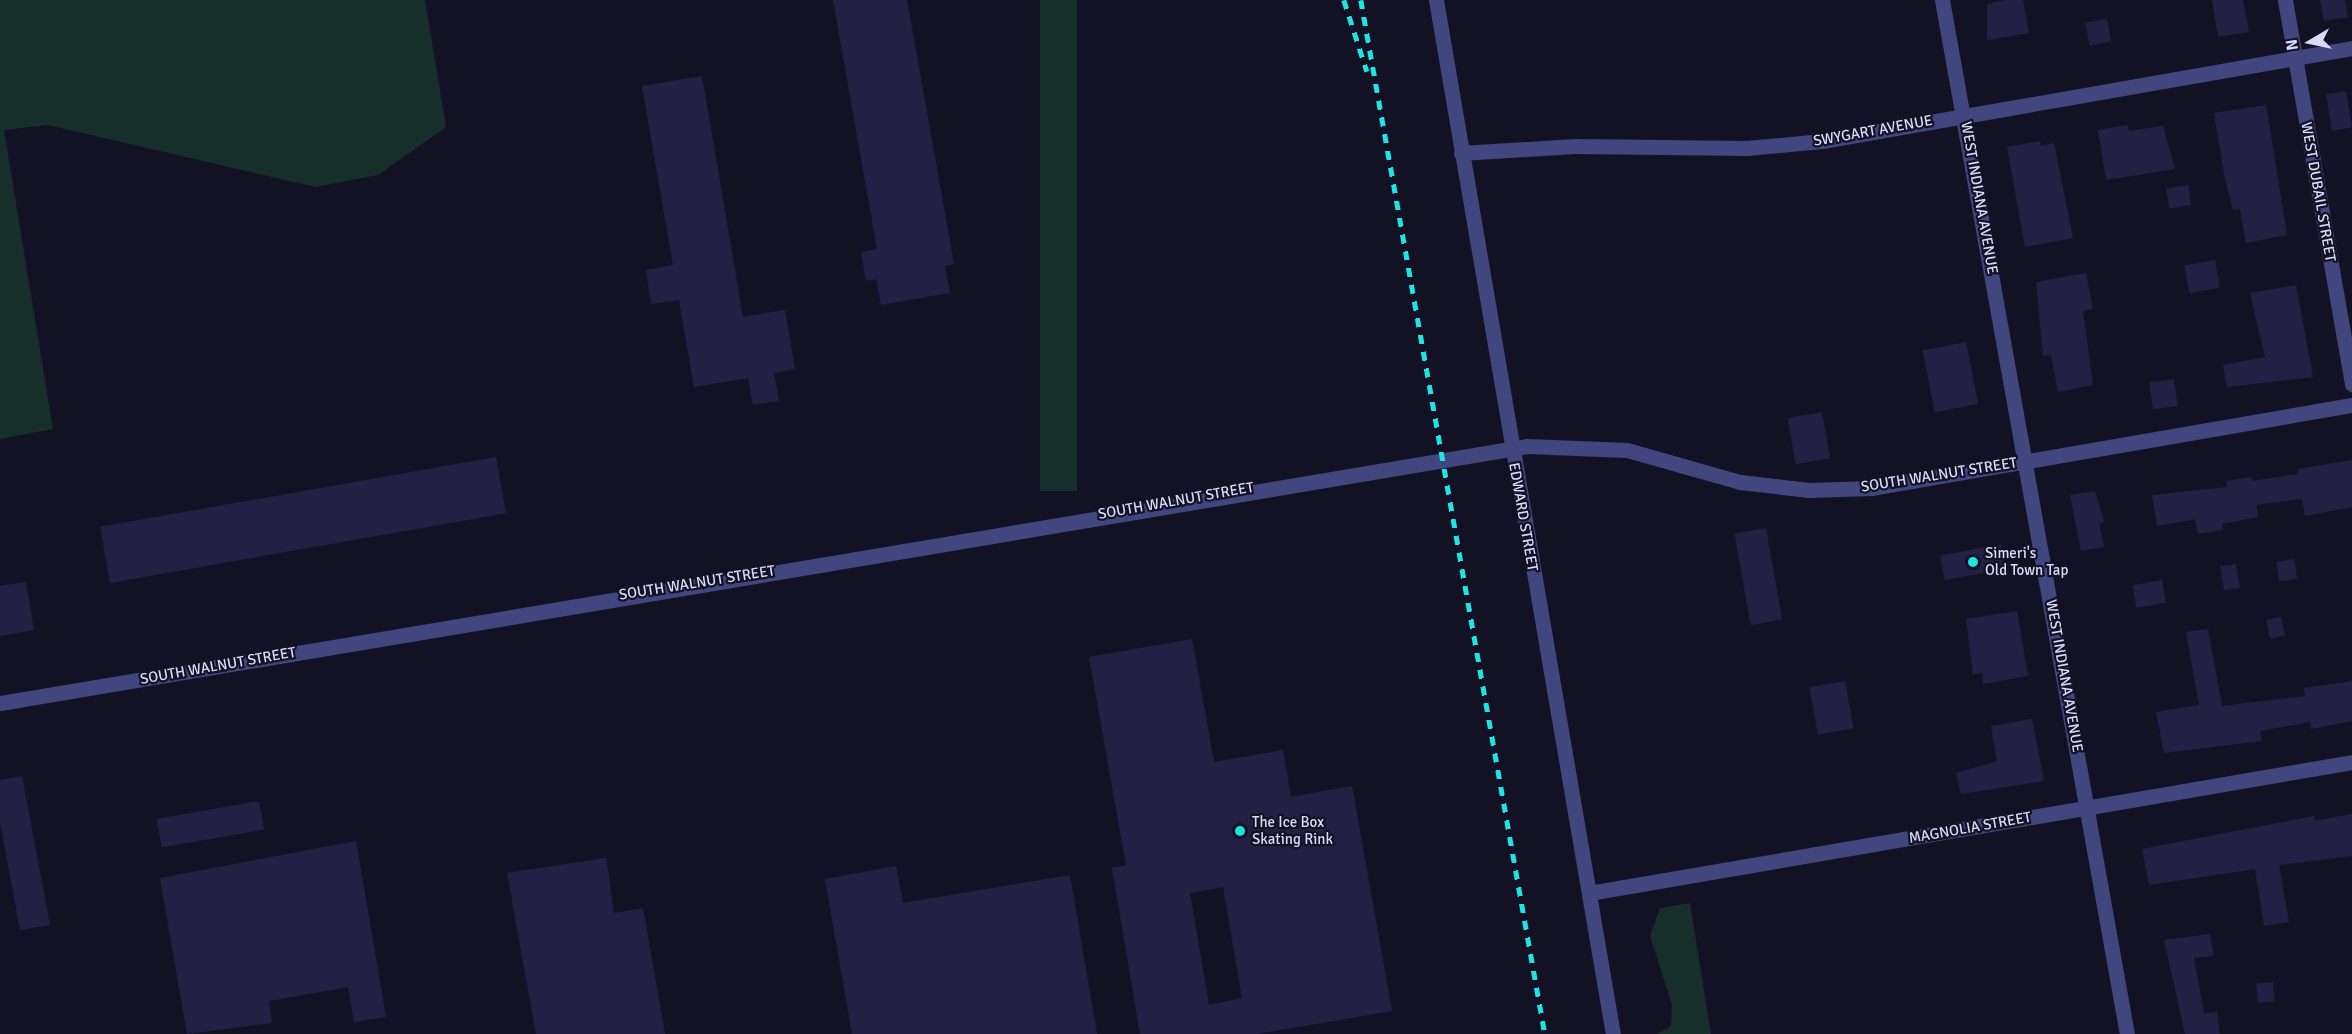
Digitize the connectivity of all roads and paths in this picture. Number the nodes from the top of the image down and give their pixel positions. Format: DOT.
graph roads {
  1 [pos="1436,0"];
  2 [pos="1942,0"];
  3 [pos="2284,0"];
  4 [pos="2352,48"];
  5 [pos="2295,58"];
  6 [pos="1964,114"];
  7 [pos="1461,153"];
  8 [pos="2352,384"];
  9 [pos="2352,405"];
  10 [pos="1510,448"];
  11 [pos="2027,461"];
  12 [pos="0,703"];
  13 [pos="2352,762"];
  14 [pos="2087,807"];
  15 [pos="1589,893"];
  16 [pos="1613,1034"];
  17 [pos="2127,1034"];
  1 -- 7 [label="street, EDWARD STREET"];
  2 -- 6 [label="street, WEST INDIANA AVENUE"];
  3 -- 5 [label="street, WEST DUBAIL STREET"];
  4 -- 5 [label="street, SWYGART AVENUE"];
  5 -- 6 [label="street, SWYGART AVENUE"];
  5 -- 8 [label="street, WEST DUBAIL STREET"];
  6 -- 7 [label="street, SWYGART AVENUE"];
  6 -- 11 [label="street, WEST INDIANA AVENUE"];
  7 -- 10 [label="street, EDWARD STREET"];
  9 -- 11 [label="street, SOUTH WALNUT STREET"];
  10 -- 11 [label="street, SOUTH WALNUT STREET"];
  10 -- 12 [label="street, SOUTH WALNUT STREET"];
  10 -- 15 [label="street, EDWARD STREET"];
  11 -- 14 [label="street, WEST INDIANA AVENUE"];
  13 -- 14 [label="street, MAGNOLIA STREET"];
  14 -- 15 [label="street, MAGNOLIA STREET"];
  14 -- 17 [label="street, WEST INDIANA AVENUE"];
  15 -- 16 [label="street, EDWARD STREET"];
}
